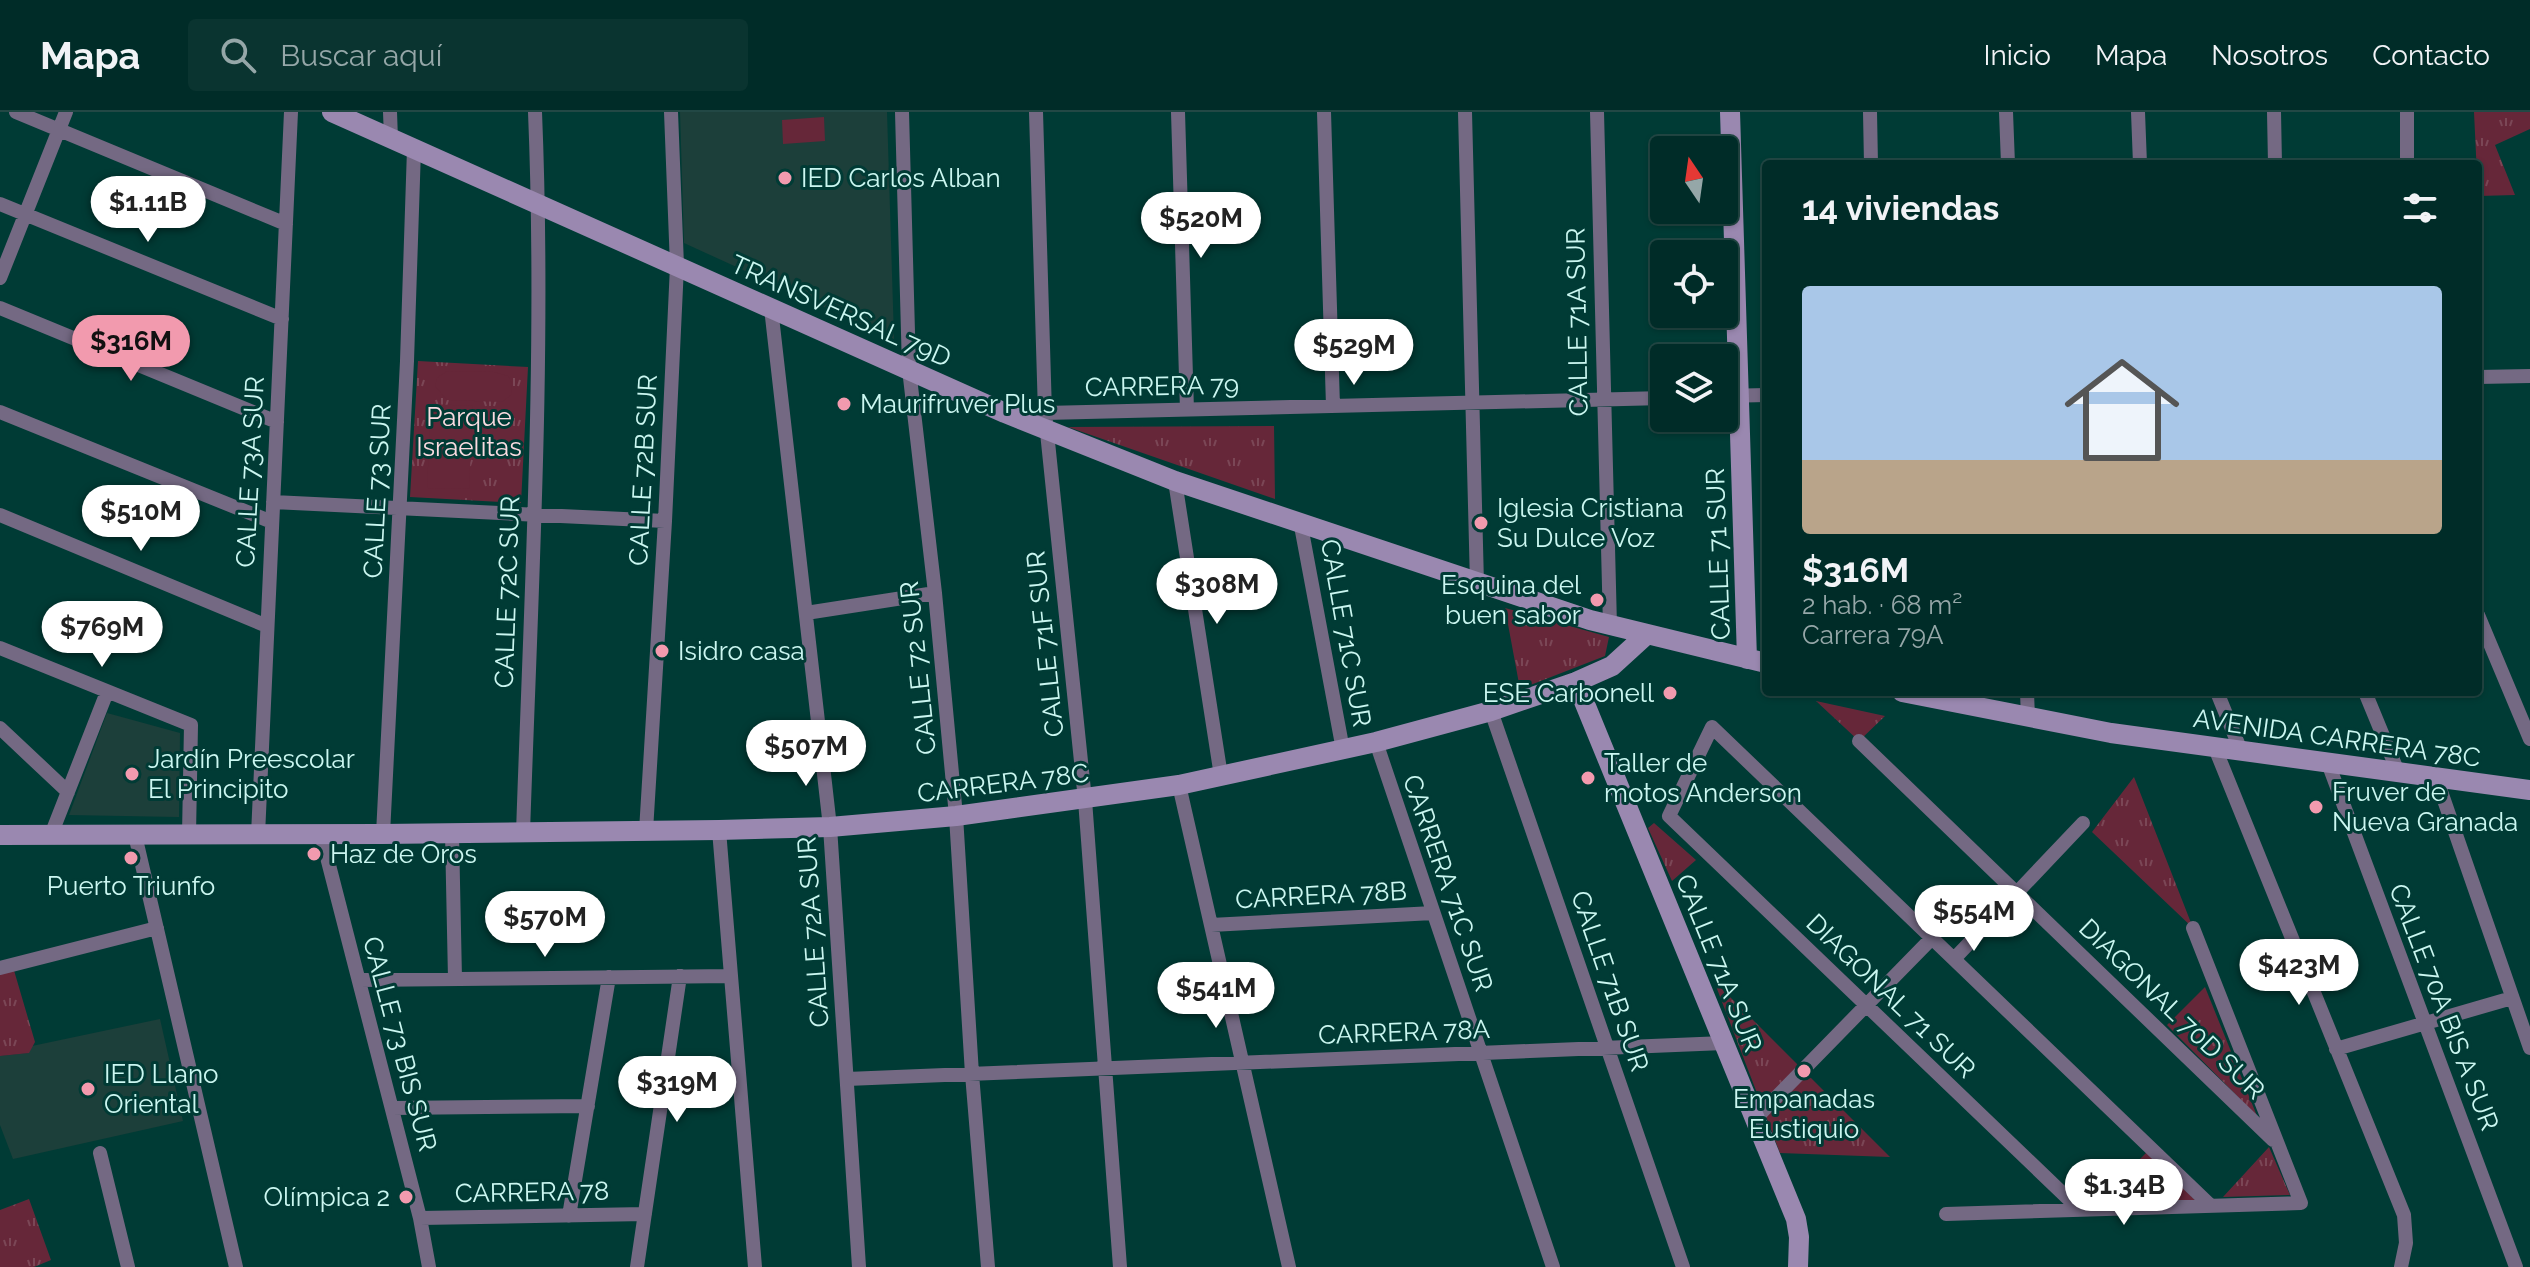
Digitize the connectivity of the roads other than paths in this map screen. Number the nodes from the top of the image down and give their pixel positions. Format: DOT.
graph roads {
  1 [pos="16,112"];
  2 [pos="66,112"];
  3 [pos="291,112"];
  4 [pos="332,112"];
  5 [pos="390,112"];
  6 [pos="535,112"];
  7 [pos="671,112"];
  8 [pos="902,112"];
  9 [pos="1036,112"];
  10 [pos="1178,112"];
  11 [pos="1324,112"];
  12 [pos="1465,112"];
  13 [pos="1597,112"];
  14 [pos="1730,112"];
  15 [pos="1870,112"];
  16 [pos="2006,112"];
  17 [pos="2138,112"];
  18 [pos="2274,112"];
  19 [pos="2407,112"];
  20 [pos="59,129"];
  21 [pos="391,139"];
  22 [pos="414,149"];
  23 [pos="1871,160"];
  24 [pos="2008,160"];
  25 [pos="2140,160"];
  26 [pos="2275,160"];
  27 [pos="2407,160"];
  28 [pos="0,204"];
  29 [pos="539,206"];
  30 [pos="26,214"];
  31 [pos="286,224"];
  32 [pos="677,266"];
  33 [pos="0,278"];
  34 [pos="0,308"];
  35 [pos="771,308"];
  36 [pos="282,319"];
  37 [pos="1732,344"];
  38 [pos="909,369"];
  39 [pos="2530,376"];
  40 [pos="2482,377"];
  41 [pos="1762,395"];
  42 [pos="1738,396"];
  43 [pos="1650,398"];
  44 [pos="1604,399"];
  45 [pos="1472,403"];
  46 [pos="1333,406"];
  47 [pos="1187,410"];
  48 [pos="0,412"];
  49 [pos="1046,421"];
  50 [pos="277,422"];
  51 [pos="1735,432"];
  52 [pos="1175,481"];
  53 [pos="273,502"];
  54 [pos="401,508"];
  55 [pos="0,515"];
  56 [pos="533,515"];
  57 [pos="665,521"];
  58 [pos="272,522"];
  59 [pos="1301,526"];
  60 [pos="1477,584"];
  61 [pos="935,593"];
  62 [pos="806,613"];
  63 [pos="2482,625"];
  64 [pos="267,626"];
  65 [pos="1610,626"];
  66 [pos="1646,635"];
  67 [pos="0,648"];
  68 [pos="1757,661"];
  69 [pos="1576,682"];
  70 [pos="107,692"];
  71 [pos="1921,696"];
  72 [pos="2027,696"];
  73 [pos="2219,696"];
  74 [pos="2367,696"];
  75 [pos="1491,711"];
  76 [pos="2028,718"];
  77 [pos="0,728"];
  78 [pos="2530,739"];
  79 [pos="1859,741"];
  80 [pos="1376,742"];
  81 [pos="2215,748"];
  82 [pos="1343,750"];
  83 [pos="2241,751"];
  84 [pos="2328,763"];
  85 [pos="2398,772"];
  86 [pos="1221,776"];
  87 [pos="2436,777"];
  88 [pos="1179,785"];
  89 [pos="2530,790"];
  90 [pos="68,792"];
  91 [pos="1085,800"];
  92 [pos="956,816"];
  93 [pos="2083,823"];
  94 [pos="830,827"];
  95 [pos="719,830"];
  96 [pos="646,831"];
  97 [pos="523,833"];
  98 [pos="321,834"];
  99 [pos="383,834"];
  100 [pos="452,834"];
  101 [pos="0,835"];
  102 [pos="51,835"];
  103 [pos="135,835"];
  104 [pos="189,835"];
  105 [pos="258,835"];
  106 [pos="2017,893"];
  107 [pos="1433,913"];
  108 [pos="1211,925"];
  109 [pos="157,928"];
  110 [pos="2193,928"];
  111 [pos="1932,938"];
  112 [pos="1954,959"];
  113 [pos="0,968"];
  114 [pos="680,976"];
  115 [pos="731,976"];
  116 [pos="609,977"];
  117 [pos="455,979"];
  118 [pos="359,980"];
  119 [pos="2512,998"];
  120 [pos="1866,1005"];
  121 [pos="2425,1023"];
  122 [pos="1724,1043"];
  123 [pos="2530,1048"];
  124 [pos="1608,1049"];
  125 [pos="2336,1049"];
  126 [pos="1481,1053"];
  127 [pos="1243,1063"];
  128 [pos="1105,1068"];
  129 [pos="972,1074"];
  130 [pos="847,1079"];
  131 [pos="588,1106"];
  132 [pos="392,1108"];
  133 [pos="1755,1119"];
  134 [pos="2278,1145"];
  135 [pos="100,1153"];
  136 [pos="2210,1205"];
  137 [pos="2080,1210"];
  138 [pos="645,1214"];
  139 [pos="1946,1214"];
  140 [pos="569,1216"];
  141 [pos="420,1218"];
  142 [pos="128,1267"];
  143 [pos="236,1267"];
  144 [pos="429,1267"];
  145 [pos="637,1267"];
  146 [pos="755,1267"];
  147 [pos="859,1267"];
  148 [pos="988,1267"];
  149 [pos="1120,1267"];
  150 [pos="1289,1267"];
  151 [pos="1553,1267"];
  152 [pos="1683,1267"];
  153 [pos="1798,1267"];
  154 [pos="2401,1267"];
  155 [pos="2516,1267"];
  1 -- 20 [label="street"];
  2 -- 20 [label="street"];
  3 -- 31 [label="street, CALLE 73A SUR"];
  4 -- 21 [label="street, TRANSVERSAL 79D"];
  5 -- 21 [label="street"];
  6 -- 29 [label="street, CALLE 72C SUR"];
  7 -- 32 [label="street, CALLE 72B SUR"];
  8 -- 38 [label="street, CALLE 72 SUR"];
  9 -- 49 [label="street, CALLE 71F SUR"];
  10 -- 47 [label="street"];
  11 -- 46 [label="street"];
  12 -- 45 [label="street"];
  13 -- 44 [label="street, CALLE 71A SUR"];
  14 -- 37 [label="street, CALLE 71 SUR"];
  15 -- 23 [label="street"];
  16 -- 24 [label="street"];
  17 -- 25 [label="street"];
  18 -- 26 [label="street"];
  19 -- 27 [label="street"];
  20 -- 30 [label="street"];
  20 -- 31 [label="street"];
  21 -- 22 [label="street, TRANSVERSAL 79D"];
  22 -- 29 [label="street, TRANSVERSAL 79D"];
  22 -- 54 [label="street, CALLE 73 SUR"];
  28 -- 30 [label="street"];
  29 -- 32 [label="street, TRANSVERSAL 79D"];
  29 -- 56 [label="street, CALLE 72C SUR"];
  30 -- 33 [label="street"];
  30 -- 36 [label="street"];
  31 -- 36 [label="street, CALLE 73A SUR"];
  32 -- 35 [label="street, TRANSVERSAL 79D"];
  32 -- 57 [label="street, CALLE 72B SUR"];
  34 -- 50 [label="street"];
  35 -- 38 [label="street, TRANSVERSAL 79D"];
  35 -- 62 [label="street, CALLE 72A SUR"];
  36 -- 50 [label="street, CALLE 73A SUR"];
  38 -- 49 [label="street, TRANSVERSAL 79D"];
  38 -- 61 [label="street, CALLE 72 SUR"];
  39 -- 40 [label="street"];
  41 -- 42 [label="street"];
  43 -- 44 [label="street, CARRERA 79"];
  44 -- 45 [label="street, CARRERA 79"];
  44 -- 65 [label="street, CALLE 71A SUR"];
  45 -- 46 [label="street, CARRERA 79"];
  45 -- 60 [label="street"];
  46 -- 47 [label="street, CARRERA 79"];
  47 -- 49 [label="street, CARRERA 79"];
  48 -- 58 [label="street"];
  49 -- 52 [label="street, TRANSVERSAL 79D"];
  49 -- 91 [label="street, CALLE 71F SUR"];
  50 -- 53 [label="street, CALLE 73A SUR"];
  51 -- 68 [label="street, CALLE 71 SUR"];
  52 -- 59 [label="street, TRANSVERSAL 79D"];
  52 -- 86 [label="street"];
  53 -- 54 [label="street"];
  53 -- 58 [label="street, CALLE 73A SUR"];
  54 -- 56 [label="street"];
  54 -- 99 [label="street, CALLE 73 SUR"];
  55 -- 64 [label="street"];
  56 -- 57 [label="street"];
  56 -- 97 [label="street, CALLE 72C SUR"];
  57 -- 96 [label="street, CALLE 72B SUR"];
  58 -- 64 [label="street, CALLE 73A SUR"];
  59 -- 60 [label="street, TRANSVERSAL 79D"];
  59 -- 82 [label="street, CALLE 71C SUR"];
  60 -- 65 [label="street, TRANSVERSAL 79D"];
  61 -- 62 [label="street"];
  61 -- 92 [label="street, CALLE 72 SUR"];
  62 -- 94 [label="street, CALLE 72A SUR"];
  63 -- 78 [label="street"];
  64 -- 105 [label="street, CALLE 73A SUR"];
  65 -- 66 [label="street"];
  66 -- 68 [label="street"];
  66 -- 69 [label="street, CARRERA 78C"];
  67 -- 70 [label="street"];
  69 -- 75 [label="street, CARRERA 78C"];
  69 -- 122 [label="street, CALLE 71A SUR"];
  70 -- 90 [label="street"];
  70 -- 104 [label="street"];
  71 -- 76 [label="street, AVENIDA CARRERA 78C"];
  72 -- 76 [label="street"];
  73 -- 83 [label="street"];
  74 -- 85 [label="street"];
  75 -- 80 [label="street, CARRERA 78C"];
  75 -- 124 [label="street, CALLE 71B SUR"];
  76 -- 81 [label="street, AVENIDA CARRERA 78C"];
  77 -- 90 [label="street"];
  79 -- 106 [label="street, DIAGONAL 70D SUR"];
  80 -- 82 [label="street, CARRERA 78C"];
  80 -- 107 [label="street, CARRERA 71C SUR"];
  81 -- 83 [label="street, AVENIDA CARRERA 78C"];
  81 -- 125 [label="street"];
  82 -- 86 [label="street, CARRERA 78C"];
  83 -- 84 [label="street, AVENIDA CARRERA 78C"];
  84 -- 85 [label="street, AVENIDA CARRERA 78C"];
  84 -- 121 [label="street, CALLE 70A BIS A SUR"];
  85 -- 87 [label="street, AVENIDA CARRERA 78C"];
  86 -- 88 [label="street, CARRERA 78C"];
  87 -- 89 [label="street, AVENIDA CARRERA 78C"];
  87 -- 119 [label="street"];
  88 -- 91 [label="street, CARRERA 78C"];
  88 -- 108 [label="street"];
  90 -- 102 [label="street"];
  91 -- 92 [label="street, CARRERA 78C"];
  91 -- 128 [label="street, CALLE 71F SUR"];
  92 -- 94 [label="street, CARRERA 78C"];
  92 -- 129 [label="street, CALLE 72 SUR"];
  93 -- 106 [label="street"];
  94 -- 95 [label="street, CARRERA 78C"];
  94 -- 130 [label="street, CALLE 72A SUR"];
  95 -- 96 [label="street, CARRERA 78C"];
  95 -- 115 [label="street"];
  96 -- 97 [label="street, CARRERA 78C"];
  97 -- 100 [label="street, CARRERA 78C"];
  98 -- 99 [label="street, CARRERA 78C"];
  98 -- 105 [label="street, CARRERA 78C"];
  98 -- 118 [label="street, CALLE 73 BIS SUR"];
  99 -- 100 [label="street, CARRERA 78C"];
  100 -- 117 [label="street"];
  101 -- 102 [label="street, CARRERA 78C"];
  102 -- 103 [label="street, CARRERA 78C"];
  103 -- 104 [label="street, CARRERA 78C"];
  103 -- 109 [label="street"];
  104 -- 105 [label="street, CARRERA 78C"];
  106 -- 112 [label="street"];
  106 -- 134 [label="street, DIAGONAL 70D SUR"];
  107 -- 108 [label="street, CARRERA 78B"];
  107 -- 126 [label="street, CARRERA 71C SUR"];
  108 -- 127 [label="street"];
  109 -- 113 [label="street"];
  109 -- 143 [label="street"];
  110 -- 134 [label="street"];
  111 -- 112 [label="street"];
  111 -- 120 [label="street"];
  111 -- 120 [label="street, DIAGONAL 71 SUR"];
  112 -- 136 [label="street"];
  114 -- 115 [label="street"];
  114 -- 116 [label="street"];
  114 -- 138 [label="street"];
  115 -- 146 [label="street"];
  116 -- 117 [label="street"];
  116 -- 131 [label="street"];
  117 -- 118 [label="street"];
  118 -- 132 [label="street, CALLE 73 BIS SUR"];
  119 -- 121 [label="street"];
  119 -- 123 [label="street"];
  120 -- 133 [label="street"];
  120 -- 137 [label="street, DIAGONAL 71 SUR"];
  121 -- 125 [label="street"];
  121 -- 155 [label="street, CALLE 70A BIS A SUR"];
  122 -- 124 [label="street, CARRERA 78A"];
  122 -- 133 [label="street, CALLE 71A SUR"];
  124 -- 126 [label="street, CARRERA 78A"];
  124 -- 152 [label="street, CALLE 71B SUR"];
  125 -- 154 [label="street"];
  126 -- 127 [label="street, CARRERA 78A"];
  126 -- 151 [label="street, CARRERA 71C SUR"];
  127 -- 128 [label="street, CARRERA 78A"];
  127 -- 150 [label="street"];
  128 -- 129 [label="street, CARRERA 78A"];
  128 -- 149 [label="street, CALLE 71F SUR"];
  129 -- 130 [label="street, CARRERA 78A"];
  129 -- 148 [label="street, CALLE 72 SUR"];
  130 -- 147 [label="street, CALLE 72A SUR"];
  131 -- 132 [label="street"];
  131 -- 140 [label="street"];
  132 -- 141 [label="street, CALLE 73 BIS SUR"];
  133 -- 153 [label="street, CALLE 71A SUR"];
  134 -- 136 [label="street"];
  135 -- 142 [label="street"];
  136 -- 137 [label="street"];
  137 -- 139 [label="street"];
  138 -- 140 [label="street, CARRERA 78"];
  138 -- 145 [label="street"];
  140 -- 141 [label="street, CARRERA 78"];
  141 -- 144 [label="street, CALLE 73 BIS SUR"];
}
